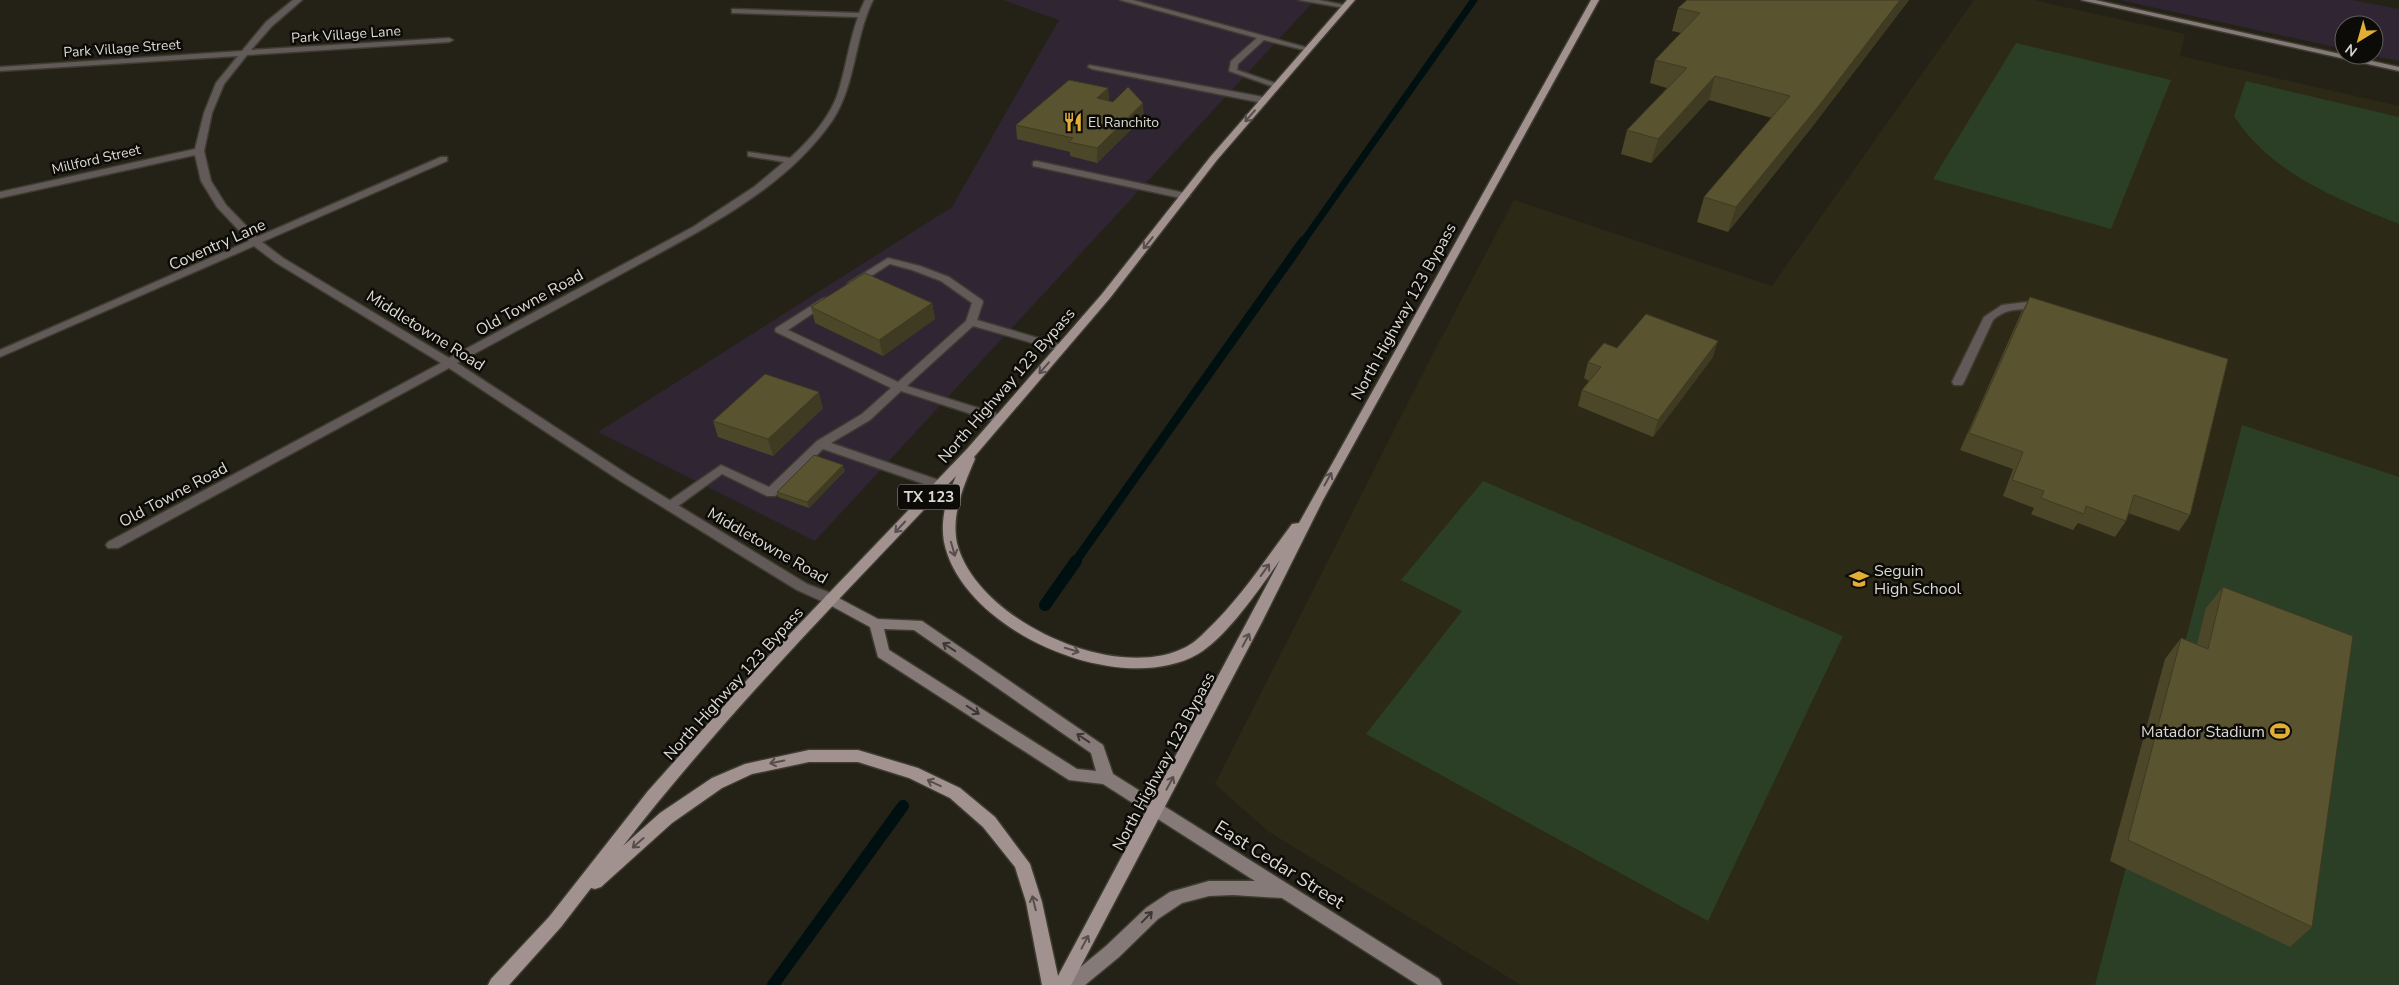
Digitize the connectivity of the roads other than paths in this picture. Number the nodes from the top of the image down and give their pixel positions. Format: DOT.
graph roads {
  1 [pos="298,0"];
  2 [pos="869,0"];
  3 [pos="1124,0"];
  4 [pos="1303,0"];
  5 [pos="1595,0"];
  6 [pos="2087,0"];
  7 [pos="1348,3"];
  8 [pos="734,11"];
  9 [pos="861,15"];
  10 [pos="1262,37"];
  11 [pos="449,40"];
  12 [pos="1308,49"];
  13 [pos="246,54"];
  14 [pos="1092,67"];
  15 [pos="0,69"];
  16 [pos="2399,69"];
  17 [pos="1277,84"];
  18 [pos="1263,100"];
  19 [pos="199,151"];
  20 [pos="751,154"];
  21 [pos="444,159"];
  22 [pos="792,161"];
  23 [pos="1036,164"];
  24 [pos="0,195"];
  25 [pos="1185,196"];
  26 [pos="257,242"];
  27 [pos="2053,310"];
  28 [pos="971,322"];
  29 [pos="1061,348"];
  30 [pos="0,354"];
  31 [pos="451,364"];
  32 [pos="1958,382"];
  33 [pos="899,387"];
  34 [pos="1000,419"];
  35 [pos="821,444"];
  36 [pos="971,452"];
  37 [pos="940,485"];
  38 [pos="1317,500"];
  39 [pos="670,506"];
  40 [pos="113,545"];
  41 [pos="831,599"];
  42 [pos="876,624"];
  43 [pos="1106,778"];
  44 [pos="1155,810"];
  45 [pos="1284,892"];
  46 [pos="555,922"];
  47 [pos="497,985"];
  48 [pos="1051,985"];
  49 [pos="1062,985"];
  50 [pos="1072,985"];
  51 [pos="1433,985"];
  1 -- 13 [label="street, Middletowne Road"];
  2 -- 9 [label="street, Old Towne Road"];
  3 -- 10 [label="street"];
  4 -- 7 [label="street"];
  38 -- 5 [label="main road, North Highway 123 Bypass, one-way"];
  6 -- 16 [label="street"];
  7 -- 12 [label="main road, North Highway 123 Bypass / TX 123"];
  8 -- 9 [label="street"];
  9 -- 22 [label="street, Old Towne Road"];
  10 -- 12 [label="street"];
  10 -- 17 [label="street"];
  11 -- 13 [label="street, Park Village Lane"];
  12 -- 17 [label="main road, North Highway 123 Bypass / TX 123"];
  13 -- 15 [label="street, Park Village Street"];
  13 -- 19 [label="street, Middletowne Road"];
  14 -- 18 [label="street"];
  17 -- 18 [label="main road, North Highway 123 Bypass / TX 123"];
  18 -- 25 [label="main road, North Highway 123 Bypass / TX 123, one-way"];
  19 -- 24 [label="street, Millford Street"];
  19 -- 26 [label="street, Middletowne Road"];
  20 -- 22 [label="street"];
  21 -- 26 [label="street, Coventry Lane"];
  22 -- 31 [label="street, Old Towne Road"];
  23 -- 25 [label="street"];
  25 -- 29 [label="main road, North Highway 123 Bypass / TX 123, one-way"];
  26 -- 30 [label="street, Coventry Lane"];
  26 -- 31 [label="street, Middletowne Road"];
  27 -- 32 [label="street"];
  28 -- 29 [label="street"];
  28 -- 33 [label="street"];
  28 -- 33 [label="street"];
  29 -- 34 [label="main road, North Highway 123 Bypass / TX 123, one-way"];
  31 -- 39 [label="street, Middletowne Road"];
  31 -- 40 [label="street, Old Towne Road"];
  33 -- 34 [label="street"];
  33 -- 35 [label="street"];
  34 -- 36 [label="main road, North Highway 123 Bypass / TX 123"];
  35 -- 37 [label="street"];
  35 -- 39 [label="street"];
  36 -- 37 [label="main road, North Highway 123 Bypass / TX 123"];
  36 -- 38 [label="main road, one-way"];
  37 -- 41 [label="main road, North Highway 123 Bypass / TX 123, one-way"];
  44 -- 38 [label="main road, North Highway 123 Bypass, one-way"];
  39 -- 41 [label="street, Middletowne Road"];
  41 -- 42 [label="street"];
  41 -- 46 [label="main road, North Highway 123 Bypass / TX 123"];
  42 -- 43 [label="street, East Cedar Street, one-way"];
  43 -- 42 [label="street, one-way"];
  43 -- 44 [label="street, East Cedar Street"];
  44 -- 45 [label="street, East Cedar Street"];
  49 -- 44 [label="main road, North Highway 123 Bypass, one-way"];
  50 -- 45 [label="street, one-way"];
  45 -- 51 [label="street, East Cedar Street"];
  46 -- 47 [label="main road, North Highway 123 Bypass / TX 123"];
  48 -- 46 [label="main road, one-way"];
}
